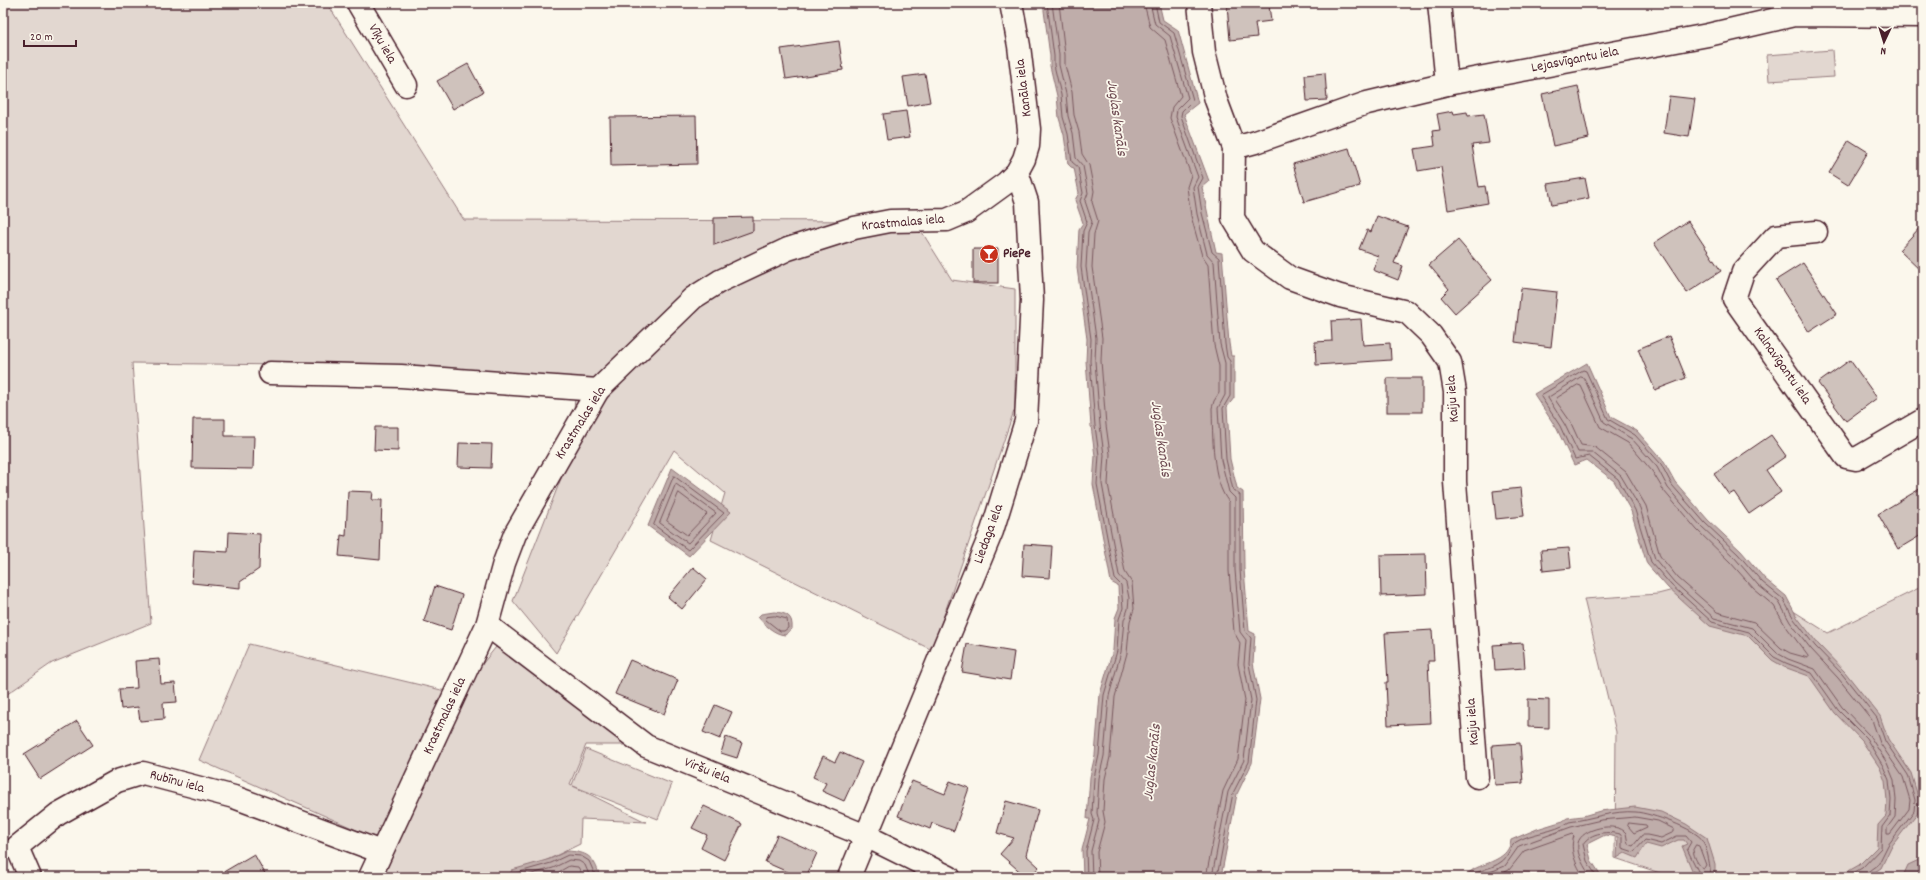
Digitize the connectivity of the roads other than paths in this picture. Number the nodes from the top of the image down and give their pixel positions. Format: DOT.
graph roads {
  1 [pos="358,3"];
  2 [pos="1011,3"];
  3 [pos="1199,3"];
  4 [pos="1439,3"];
  5 [pos="1923,16"];
  6 [pos="1447,84"];
  7 [pos="406,85"];
  8 [pos="1234,148"];
  9 [pos="1017,172"];
  10 [pos="1816,232"];
  11 [pos="270,373"];
  12 [pos="598,390"];
  13 [pos="1923,420"];
  14 [pos="487,625"];
  15 [pos="1477,777"];
  16 [pos="866,836"];
  17 [pos="10,852"];
  18 [pos="381,852"];
  19 [pos="30,877"];
  20 [pos="370,877"];
  21 [pos="849,877"];
  22 [pos="949,877"];
  1 -- 7 [label="street, Vīķu iela"];
  2 -- 9 [label="street, Kanāla iela"];
  3 -- 8 [label="street"];
  4 -- 6 [label="street"];
  5 -- 6 [label="street, Lejasvīgantu iela"];
  6 -- 8 [label="street, Lejasvīgantu iela"];
  8 -- 15 [label="street, Kaiju iela"];
  9 -- 12 [label="street, Krastmalas iela"];
  9 -- 16 [label="street, Liedaga iela"];
  10 -- 13 [label="street, Kalnavīgantu iela"];
  11 -- 12 [label="street"];
  12 -- 14 [label="street, Krastmalas iela"];
  14 -- 16 [label="street, Viršu iela"];
  14 -- 18 [label="street, Krastmalas iela"];
  16 -- 21 [label="street, Liedaga iela"];
  16 -- 22 [label="street, Viršu iela"];
  17 -- 18 [label="street, Rubīnu iela"];
  17 -- 19 [label="street, Rubīnu iela"];
  18 -- 20 [label="street, Krastmalas iela"];
}
